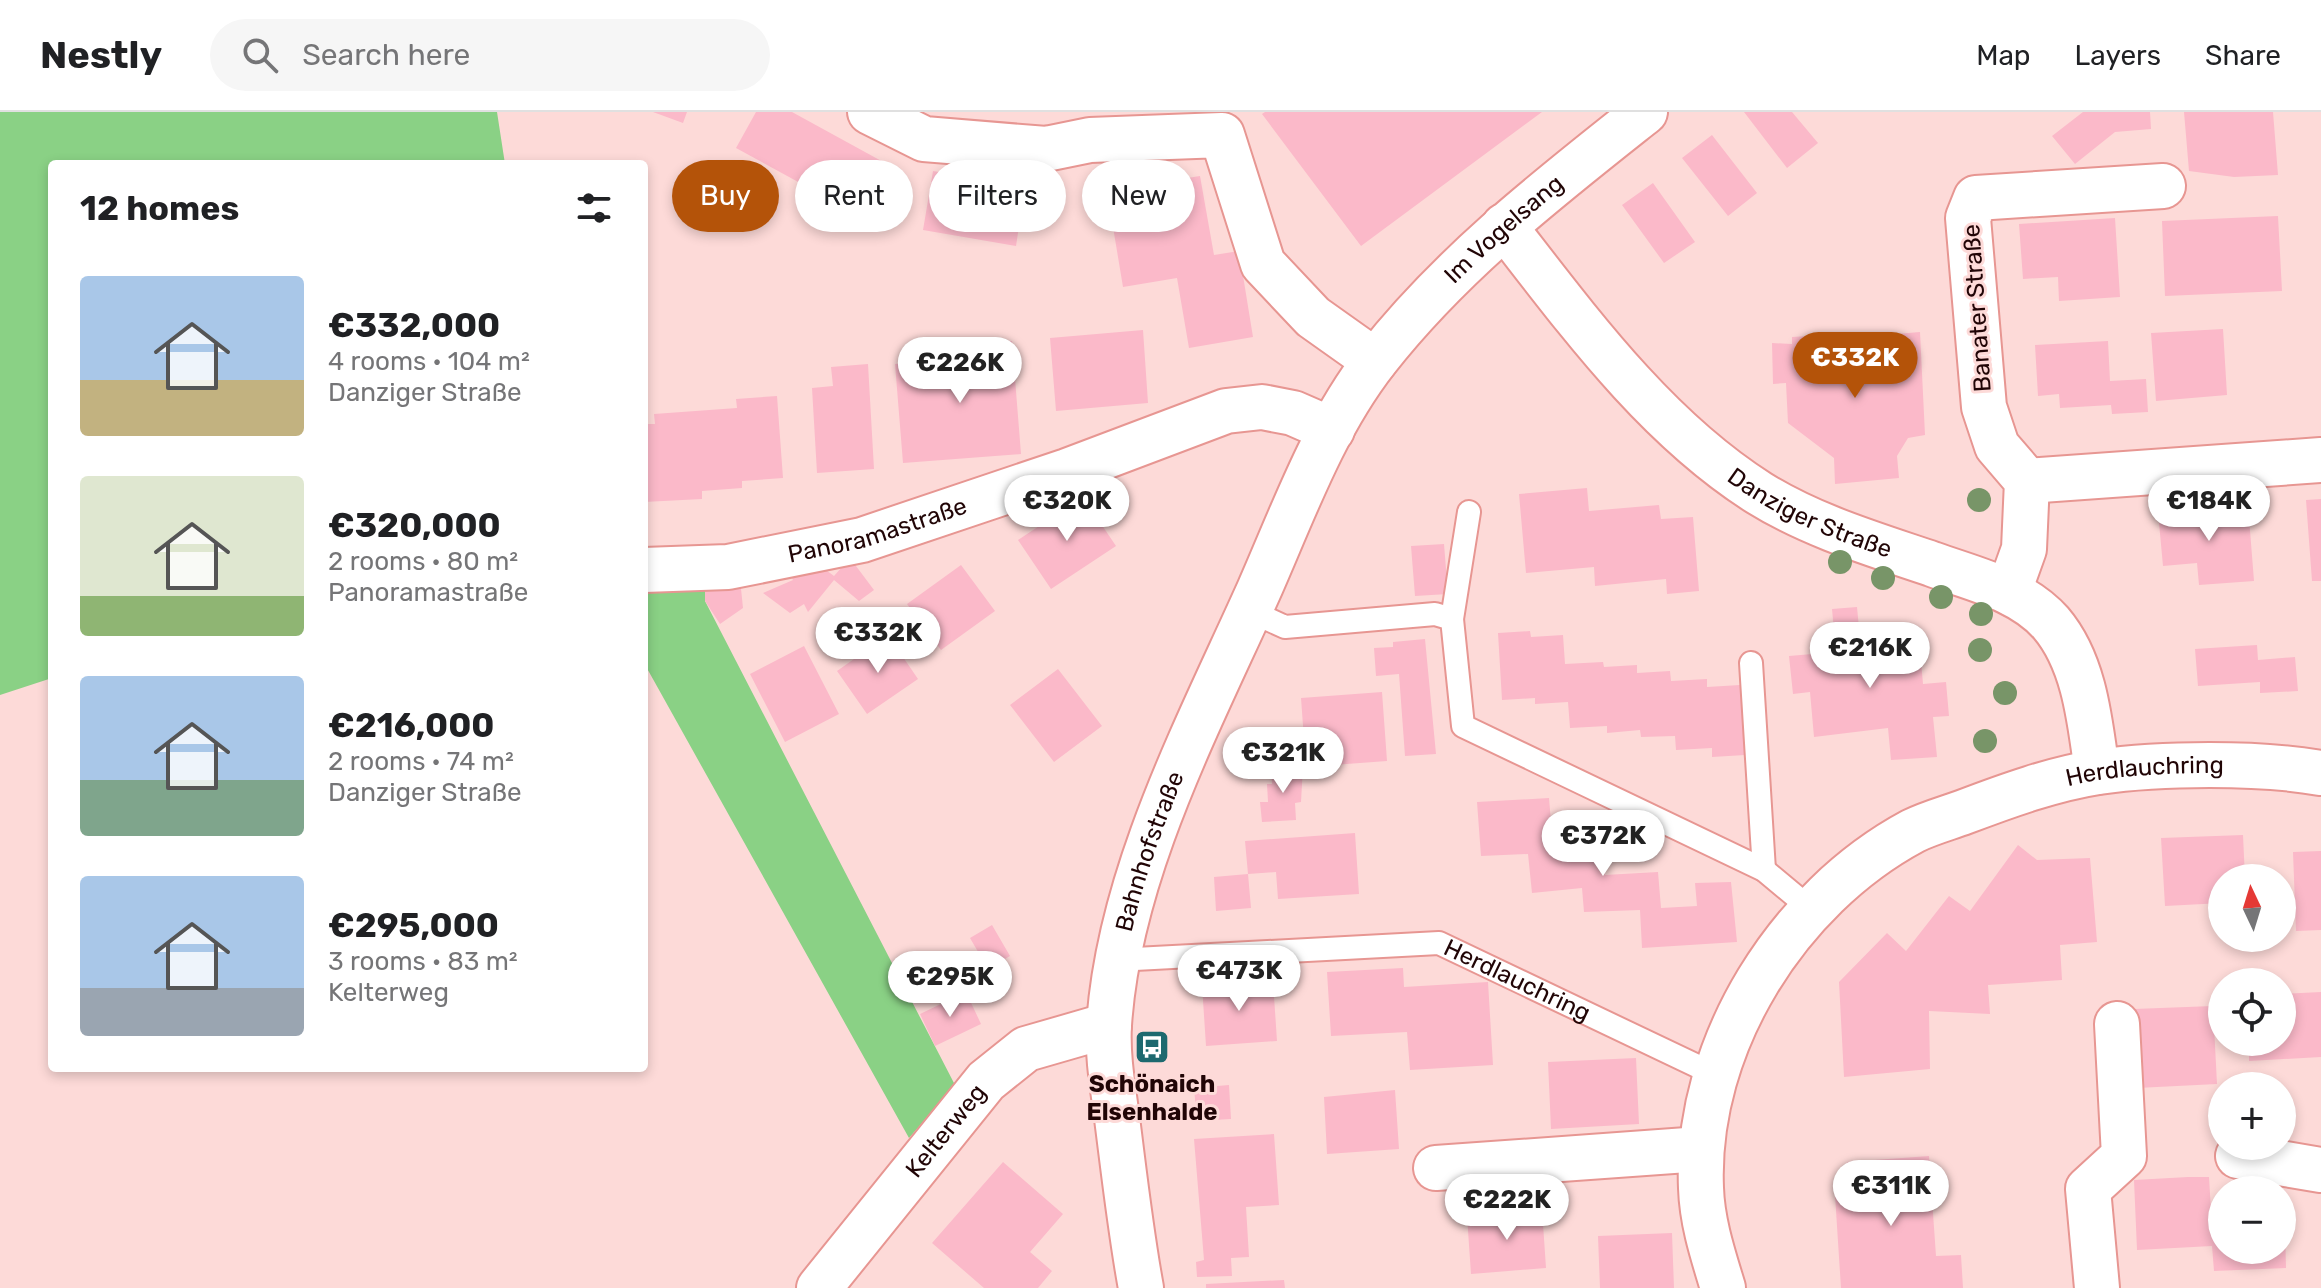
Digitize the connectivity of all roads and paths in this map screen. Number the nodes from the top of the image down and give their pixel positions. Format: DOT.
graph roads {
  1 [pos="870,112"];
  2 [pos="1645,112"];
  3 [pos="1089,126"];
  4 [pos="2163,186"];
  5 [pos="1504,226"];
  6 [pos="1375,361"];
  7 [pos="1332,430"];
  8 [pos="2321,460"];
  9 [pos="2027,481"];
  10 [pos="1469,512"];
  11 [pos="648,570"];
  12 [pos="2009,591"];
  13 [pos="1250,611"];
  14 [pos="1452,619"];
  15 [pos="1751,663"];
  16 [pos="2097,772"];
  17 [pos="2321,773"];
  18 [pos="1764,870"];
  19 [pos="1812,910"];
  20 [pos="1116,960"];
  21 [pos="2117,1024"];
  22 [pos="1109,1025"];
  23 [pos="1714,1074"];
  24 [pos="1701,1149"];
  25 [pos="2262,1160"];
  26 [pos="1436,1168"];
  27 [pos="2321,1170"];
  28 [pos="819,1288"];
  29 [pos="1141,1288"];
  30 [pos="1723,1288"];
  31 [pos="2097,1288"];
  1 -- 3 [label="street"];
  2 -- 5 [label="street, Im Vogelsang"];
  3 -- 6 [label="street"];
  4 -- 9 [label="street, Banater Straße"];
  5 -- 6 [label="street, Im Vogelsang"];
  5 -- 12 [label="street, Danziger Straße"];
  6 -- 7 [label="street, Bahnhofstraße"];
  7 -- 11 [label="street, Panoramastraße"];
  7 -- 13 [label="street, Bahnhofstraße"];
  8 -- 9 [label="street"];
  9 -- 12 [label="street"];
  10 -- 14 [label="lane"];
  12 -- 16 [label="street, Danziger Straße"];
  13 -- 14 [label="lane"];
  13 -- 20 [label="street, Bahnhofstraße"];
  14 -- 18 [label="lane"];
  15 -- 18 [label="lane"];
  16 -- 17 [label="street, Herdlauchring"];
  16 -- 19 [label="street, Herdlauchring"];
  18 -- 19 [label="lane"];
  19 -- 23 [label="street, Herdlauchring"];
  20 -- 22 [label="street, Bahnhofstraße"];
  20 -- 23 [label="lane, Herdlauchring"];
  21 -- 31 [label="street"];
  22 -- 28 [label="street, Kelterweg"];
  22 -- 29 [label="street, Bahnhofstraße"];
  23 -- 24 [label="street, Herdlauchring"];
  24 -- 26 [label="street"];
  24 -- 30 [label="street, Herdlauchring"];
  25 -- 27 [label="street"];
}
